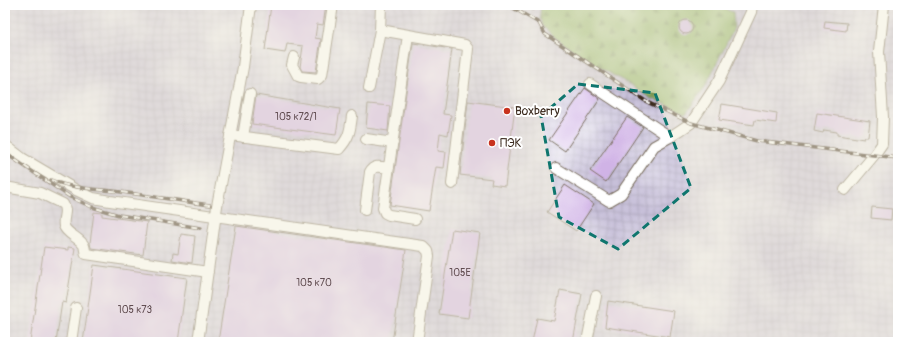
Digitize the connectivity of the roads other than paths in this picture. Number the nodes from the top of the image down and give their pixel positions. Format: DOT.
graph roads {
  1 [pos="251,5"];
  2 [pos="333,5"];
  3 [pos="381,5"];
  4 [pos="752,5"];
  5 [pos="884,5"];
  6 [pos="380,30"];
  7 [pos="408,35"];
  8 [pos="294,57"];
  9 [pos="590,84"];
  10 [pos="369,88"];
  11 [pos="250,94"];
  12 [pos="352,116"];
  13 [pos="230,135"];
  14 [pos="243,137"];
  15 [pos="670,137"];
  16 [pos="366,139"];
  17 [pos="393,143"];
  18 [pos="5,145"];
  19 [pos="389,168"];
  20 [pos="556,168"];
  21 [pos="452,184"];
  22 [pos="5,187"];
  23 [pos="845,190"];
  24 [pos="365,210"];
  25 [pos="216,217"];
  26 [pos="415,219"];
  27 [pos="208,272"];
  28 [pos="596,296"];
  29 [pos="76,308"];
  30 [pos="71,342"];
  31 [pos="198,342"];
  32 [pos="417,342"];
  33 [pos="587,342"];
  1 -- 13 [label="street"];
  2 -- 8 [label="street"];
  3 -- 6 [label="street"];
  4 -- 15 [label="street"];
  5 -- 23 [label="street"];
  6 -- 7 [label="street"];
  6 -- 10 [label="street"];
  7 -- 17 [label="street"];
  7 -- 21 [label="street"];
  9 -- 15 [label="street"];
  11 -- 14 [label="street"];
  12 -- 14 [label="street"];
  13 -- 14 [label="street"];
  13 -- 25 [label="street"];
  15 -- 20 [label="street"];
  16 -- 17 [label="street"];
  17 -- 19 [label="street"];
  18 -- 25 [label="street"];
  19 -- 24 [label="street"];
  19 -- 26 [label="street"];
  22 -- 27 [label="street"];
  25 -- 27 [label="street"];
  25 -- 32 [label="street"];
  27 -- 31 [label="street"];
  28 -- 33 [label="street"];
  29 -- 30 [label="street"];
}
